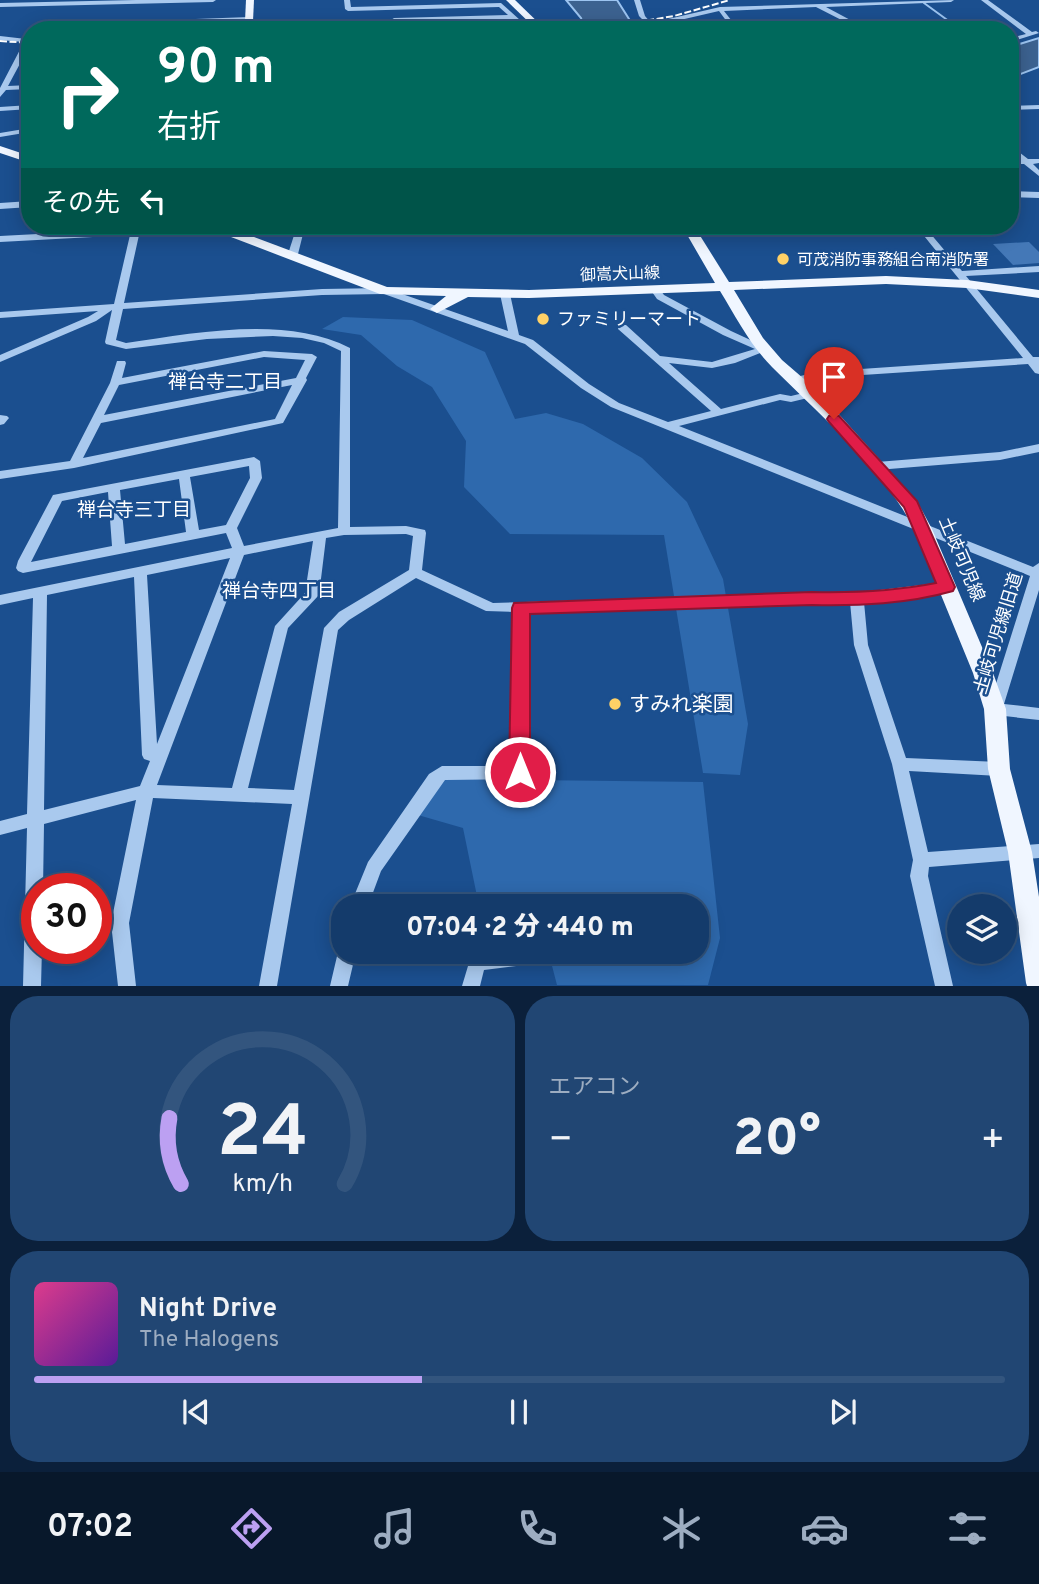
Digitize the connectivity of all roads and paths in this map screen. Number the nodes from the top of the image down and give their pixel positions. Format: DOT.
graph roads {
  1 [pos="212,0"];
  2 [pos="250,0"];
  3 [pos="347,0"];
  4 [pos="510,0"];
  5 [pos="637,0"];
  6 [pos="805,0"];
  7 [pos="951,0"];
  8 [pos="984,0"];
  9 [pos="430,3"];
  10 [pos="0,4"];
  11 [pos="118,4"];
  12 [pos="817,6"];
  13 [pos="393,7"];
  14 [pos="719,9"];
  15 [pos="513,17"];
  16 [pos="40,18"];
  17 [pos="249,20"];
  18 [pos="394,20"];
  19 [pos="38,21"];
  20 [pos="222,21"];
  21 [pos="518,21"];
  22 [pos="533,21"];
  23 [pos="646,21"];
  24 [pos="667,21"];
  25 [pos="729,21"];
  26 [pos="848,21"];
  27 [pos="1016,21"];
  28 [pos="1019,23"];
  29 [pos="1035,33"];
  30 [pos="0,38"];
  31 [pos="21,39"];
  32 [pos="21,54"];
  33 [pos="16,64"];
  34 [pos="21,64"];
  35 [pos="21,89"];
  36 [pos="2,92"];
  37 [pos="21,107"];
  38 [pos="1039,107"];
  39 [pos="0,108"];
  40 [pos="1019,108"];
  41 [pos="21,132"];
  42 [pos="0,135"];
  43 [pos="0,149"];
  44 [pos="1019,155"];
  45 [pos="21,157"];
  46 [pos="1039,160"];
  47 [pos="1019,161"];
  48 [pos="1025,161"];
  49 [pos="1039,174"];
  50 [pos="1019,194"];
  51 [pos="1039,195"];
  52 [pos="21,205"];
  53 [pos="0,206"];
  54 [pos="68,235"];
  55 [pos="134,235"];
  56 [pos="239,235"];
  57 [pos="298,235"];
  58 [pos="694,235"];
  59 [pos="927,235"];
  60 [pos="46,237"];
  61 [pos="0,239"];
  62 [pos="293,254"];
  63 [pos="1039,269"];
  64 [pos="963,279"];
  65 [pos="725,285"];
  66 [pos="655,289"];
  67 [pos="385,291"];
  68 [pos="473,293"];
  69 [pos="505,294"];
  70 [pos="1039,294"];
  71 [pos="113,307"];
  72 [pos="437,309"];
  73 [pos="0,315"];
  74 [pos="622,327"];
  75 [pos="269,334"];
  76 [pos="514,336"];
  77 [pos="765,348"];
  78 [pos="264,354"];
  79 [pos="655,358"];
  80 [pos="0,359"];
  81 [pos="1035,360"];
  82 [pos="121,363"];
  83 [pos="1039,371"];
  84 [pos="302,380"];
  85 [pos="796,380"];
  86 [pos="116,383"];
  87 [pos="812,394"];
  88 [pos="718,412"];
  89 [pos="97,420"];
  90 [pos="667,426"];
  91 [pos="1039,448"];
  92 [pos="74,464"];
  93 [pos="877,466"];
  94 [pos="0,475"];
  95 [pos="184,475"];
  96 [pos="114,488"];
  97 [pos="231,528"];
  98 [pos="923,529"];
  99 [pos="344,531"];
  100 [pos="193,534"];
  101 [pos="320,535"];
  102 [pos="120,549"];
  103 [pos="239,551"];
  104 [pos="415,572"];
  105 [pos="1038,572"];
  106 [pos="140,573"];
  107 [pos="947,587"];
  108 [pos="40,592"];
  109 [pos="0,600"];
  110 [pos="857,600"];
  111 [pos="521,608"];
  112 [pos="995,709"];
  113 [pos="1039,714"];
  114 [pos="160,757"];
  115 [pos="900,764"];
  116 [pos="999,769"];
  117 [pos="146,791"];
  118 [pos="238,795"];
  119 [pos="299,797"];
  120 [pos="34,818"];
  121 [pos="0,828"];
  122 [pos="1030,851"];
  123 [pos="920,860"];
  124 [pos="364,894"];
  125 [pos="344,964"];
  126 [pos="476,964"];
  127 [pos="1039,983"];
  128 [pos="32,985"];
  129 [pos="127,985"];
  130 [pos="268,985"];
  131 [pos="339,985"];
  132 [pos="471,985"];
  133 [pos="944,985"];
  1 -- 11 [label="street"];
  2 -- 17 [label="main road"];
  3 -- 13 [label="street"];
  4 -- 22 [label="main road"];
  5 -- 23 [label="street"];
  6 -- 12 [label="street"];
  7 -- 12 [label="street"];
  8 -- 27 [label="street"];
  9 -- 13 [label="street"];
  9 -- 15 [label="street"];
  10 -- 11 [label="street"];
  10 -- 11 [label="street"];
  12 -- 14 [label="street"];
  12 -- 26 [label="street"];
  13 -- 18 [label="street"];
  14 -- 24 [label="street"];
  14 -- 25 [label="street"];
  15 -- 18 [label="street"];
  15 -- 21 [label="street"];
  16 -- 19 [label="street"];
  17 -- 20 [label="street"];
  28 -- 29 [label="street"];
  30 -- 31 [label="street"];
  32 -- 33 [label="street"];
  33 -- 34 [label="street"];
  33 -- 36 [label="street"];
  35 -- 36 [label="street"];
  37 -- 39 [label="street"];
  38 -- 40 [label="street"];
  41 -- 42 [label="street"];
  43 -- 45 [label="main road"];
  44 -- 48 [label="street"];
  46 -- 48 [label="street"];
  47 -- 48 [label="street"];
  48 -- 49 [label="street"];
  50 -- 51 [label="street"];
  52 -- 53 [label="street"];
  54 -- 60 [label="street"];
  55 -- 71 [label="street"];
  56 -- 62 [label="main road, 御嵩犬山線"];
  57 -- 62 [label="street"];
  58 -- 65 [label="main road, 土岐可児線"];
  59 -- 64 [label="street"];
  60 -- 61 [label="street"];
  62 -- 67 [label="main road, 御嵩犬山線"];
  63 -- 64 [label="street"];
  64 -- 65 [label="main road, 御嵩犬山線"];
  64 -- 70 [label="main road, 御嵩犬山線"];
  64 -- 81 [label="street"];
  65 -- 66 [label="main road, 御嵩犬山線"];
  65 -- 77 [label="main road, 土岐可児線"];
  66 -- 69 [label="main road, 御嵩犬山線"];
  66 -- 77 [label="street"];
  67 -- 68 [label="main road, 御嵩犬山線"];
  67 -- 71 [label="street"];
  67 -- 72 [label="street"];
  68 -- 69 [label="main road, 御嵩犬山線"];
  68 -- 72 [label="main road"];
  69 -- 76 [label="street"];
  71 -- 73 [label="street"];
  71 -- 75 [label="street"];
  71 -- 80 [label="street"];
  72 -- 76 [label="street"];
  74 -- 79 [label="street"];
  75 -- 78 [label="street"];
  75 -- 99 [label="street"];
  76 -- 90 [label="street"];
  77 -- 79 [label="street"];
  77 -- 85 [label="main road, 土岐可児線"];
  78 -- 84 [label="street"];
  78 -- 86 [label="street"];
  79 -- 88 [label="street"];
  81 -- 83 [label="street"];
  81 -- 85 [label="street"];
  82 -- 86 [label="street"];
  84 -- 89 [label="street"];
  84 -- 92 [label="street"];
  85 -- 87 [label="main road, 土岐可児線"];
  86 -- 89 [label="street"];
  87 -- 88 [label="street"];
  87 -- 93 [label="main road, 土岐可児線"];
  88 -- 90 [label="street"];
  89 -- 92 [label="street"];
  90 -- 98 [label="street"];
  91 -- 93 [label="street"];
  92 -- 94 [label="street"];
  93 -- 98 [label="main road, 土岐可児線"];
  95 -- 96 [label="street"];
  95 -- 97 [label="street"];
  95 -- 100 [label="street"];
  96 -- 102 [label="street"];
  96 -- 102 [label="street"];
  97 -- 100 [label="street"];
  97 -- 103 [label="street"];
  98 -- 105 [label="street"];
  98 -- 107 [label="main road, 土岐可児線"];
  99 -- 101 [label="street"];
  99 -- 104 [label="street"];
  100 -- 102 [label="street"];
  101 -- 103 [label="street"];
  101 -- 118 [label="street"];
  103 -- 106 [label="street"];
  103 -- 114 [label="street"];
  104 -- 111 [label="street"];
  104 -- 119 [label="street"];
  105 -- 112 [label="street, 土岐可児線旧道"];
  106 -- 108 [label="street"];
  106 -- 114 [label="street"];
  107 -- 110 [label="street"];
  107 -- 112 [label="main road, 土岐可児線"];
  108 -- 109 [label="street"];
  108 -- 120 [label="street"];
  110 -- 111 [label="street"];
  110 -- 115 [label="street"];
  111 -- 124 [label="street"];
  112 -- 113 [label="street"];
  112 -- 116 [label="main road, 土岐可児線"];
  114 -- 117 [label="street"];
  115 -- 116 [label="street"];
  115 -- 123 [label="street"];
  116 -- 122 [label="main road, 土岐可児線"];
  117 -- 118 [label="street"];
  117 -- 120 [label="street"];
  117 -- 129 [label="street"];
  118 -- 119 [label="street"];
  119 -- 130 [label="street"];
  120 -- 121 [label="street"];
  120 -- 128 [label="street"];
  122 -- 123 [label="street"];
  122 -- 127 [label="main road, 土岐可児線"];
  123 -- 133 [label="street"];
  125 -- 131 [label="street"];
  126 -- 132 [label="street"];
}
